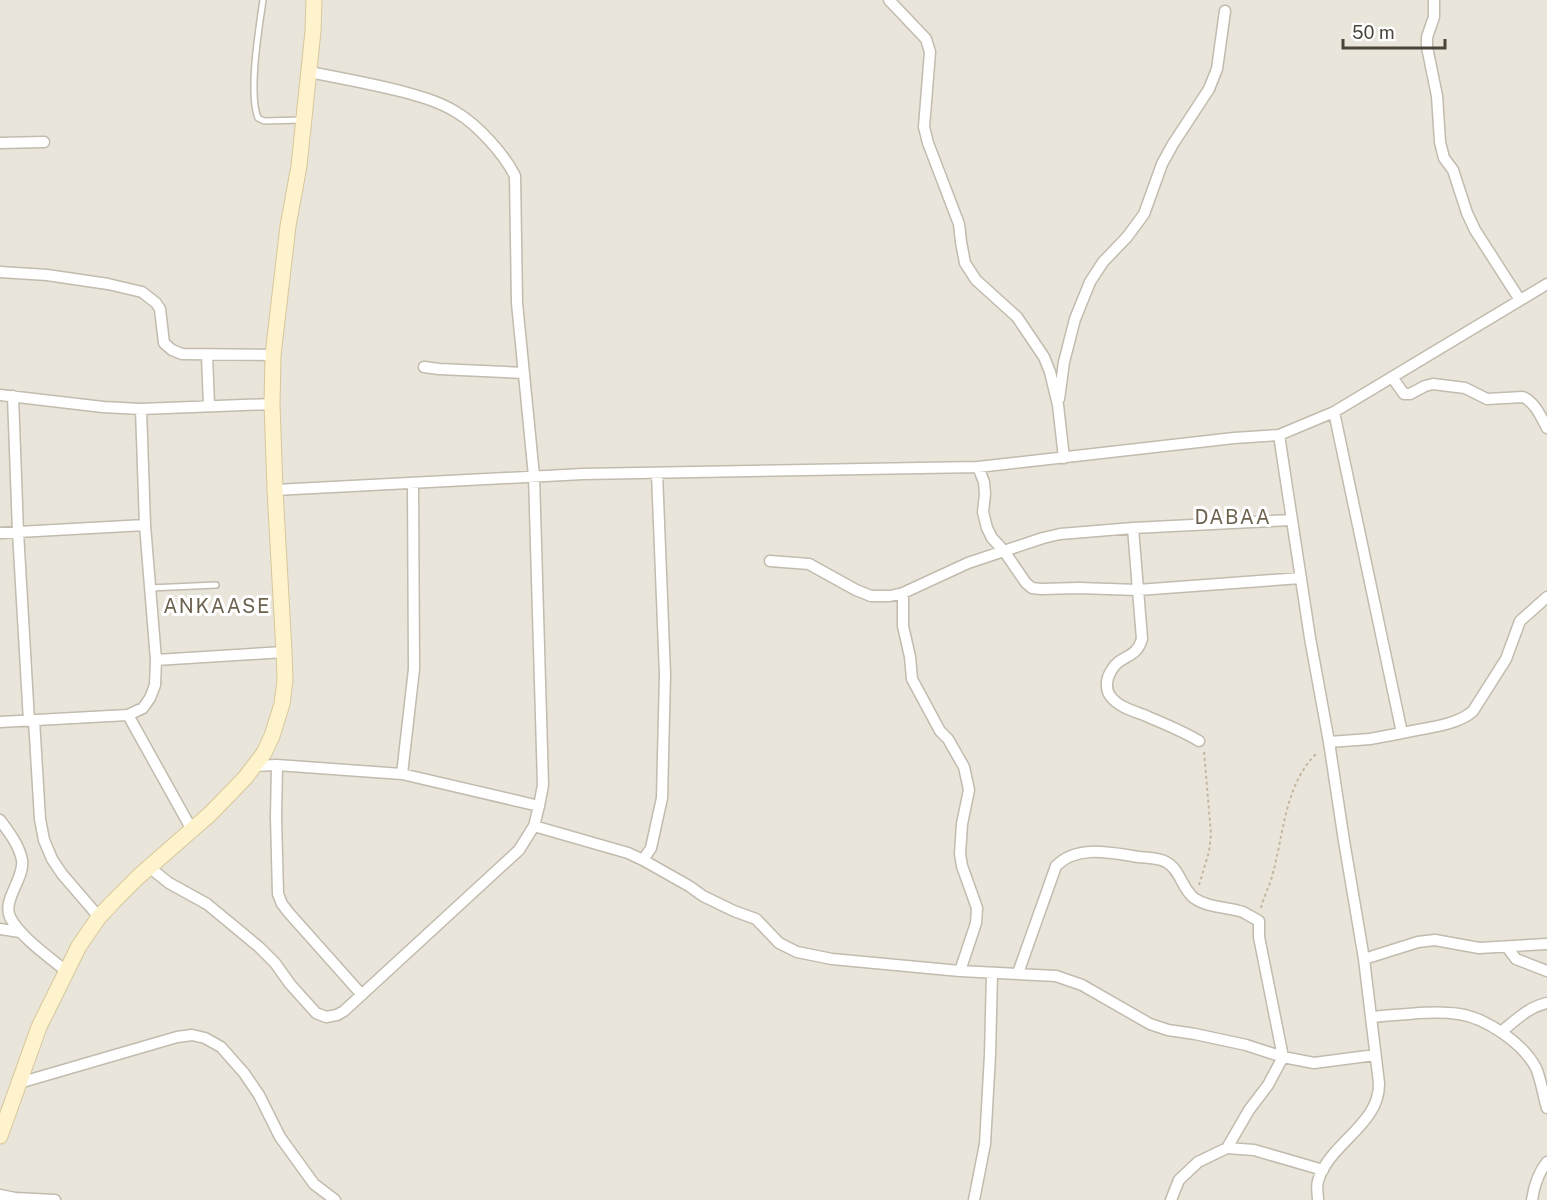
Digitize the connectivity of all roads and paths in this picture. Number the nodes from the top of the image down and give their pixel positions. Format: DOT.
graph roads {
  1 [pos="263,0"];
  2 [pos="314,0"];
  3 [pos="888,0"];
  4 [pos="1434,0"];
  5 [pos="1225,11"];
  6 [pos="309,72"];
  7 [pos="304,120"];
  8 [pos="44,142"];
  9 [pos="0,143"];
  10 [pos="0,272"];
  11 [pos="1547,284"];
  12 [pos="1520,300"];
  13 [pos="207,355"];
  14 [pos="273,355"];
  15 [pos="424,367"];
  16 [pos="524,374"];
  17 [pos="1392,377"];
  18 [pos="0,395"];
  19 [pos="13,396"];
  20 [pos="272,404"];
  21 [pos="1058,405"];
  22 [pos="209,406"];
  23 [pos="141,409"];
  24 [pos="1334,412"];
  25 [pos="1547,428"];
  26 [pos="1279,435"];
  27 [pos="1064,458"];
  28 [pos="978,467"];
  29 [pos="657,473"];
  30 [pos="534,476"];
  31 [pos="413,483"];
  32 [pos="275,490"];
  33 [pos="1292,520"];
  34 [pos="145,525"];
  35 [pos="1133,528"];
  36 [pos="18,532"];
  37 [pos="0,533"];
  38 [pos="1004,551"];
  39 [pos="770,561"];
  40 [pos="1301,578"];
  41 [pos="216,585"];
  42 [pos="150,588"];
  43 [pos="1138,590"];
  44 [pos="903,593"];
  45 [pos="1547,597"];
  46 [pos="285,652"];
  47 [pos="156,660"];
  48 [pos="128,716"];
  49 [pos="32,720"];
  50 [pos="0,722"];
  51 [pos="1402,733"];
  52 [pos="1199,741"];
  53 [pos="1329,742"];
  54 [pos="277,765"];
  55 [pos="255,766"];
  56 [pos="402,774"];
  57 [pos="539,806"];
  58 [pos="0,820"];
  59 [pos="534,826"];
  60 [pos="192,830"];
  61 [pos="643,860"];
  62 [pos="149,867"];
  63 [pos="1194,898"];
  64 [pos="99,917"];
  65 [pos="1259,921"];
  66 [pos="0,929"];
  67 [pos="20,932"];
  68 [pos="1547,944"];
  69 [pos="1507,946"];
  70 [pos="1364,959"];
  71 [pos="66,971"];
  72 [pos="960,971"];
  73 [pos="1547,971"];
  74 [pos="992,973"];
  75 [pos="1018,973"];
  76 [pos="362,994"];
  77 [pos="1547,1003"];
  78 [pos="1372,1017"];
  79 [pos="1502,1032"];
  80 [pos="1375,1055"];
  81 [pos="1283,1057"];
  82 [pos="19,1083"];
  83 [pos="1547,1108"];
  84 [pos="0,1136"];
  85 [pos="1227,1148"];
  86 [pos="1547,1162"];
  87 [pos="1323,1170"];
  88 [pos="0,1195"];
  89 [pos="55,1200"];
  90 [pos="335,1200"];
  91 [pos="975,1200"];
  92 [pos="1171,1200"];
  93 [pos="1318,1200"];
  94 [pos="1532,1200"];
  1 -- 7 [label="lane"];
  2 -- 6 [label="street"];
  3 -- 21 [label="street"];
  4 -- 12 [label="street"];
  5 -- 21 [label="street"];
  6 -- 7 [label="street"];
  6 -- 16 [label="street"];
  7 -- 14 [label="street"];
  8 -- 9 [label="street"];
  10 -- 13 [label="street"];
  11 -- 12 [label="street"];
  12 -- 17 [label="street"];
  13 -- 14 [label="street"];
  13 -- 22 [label="street"];
  14 -- 20 [label="street"];
  15 -- 16 [label="street"];
  16 -- 30 [label="street"];
  17 -- 24 [label="street"];
  17 -- 25 [label="street"];
  18 -- 19 [label="street"];
  19 -- 23 [label="street"];
  19 -- 36 [label="street"];
  20 -- 22 [label="street"];
  20 -- 32 [label="street"];
  21 -- 27 [label="street"];
  22 -- 23 [label="street"];
  23 -- 34 [label="street"];
  24 -- 26 [label="street"];
  24 -- 51 [label="street"];
  26 -- 27 [label="street"];
  26 -- 33 [label="street"];
  27 -- 28 [label="street"];
  28 -- 29 [label="street"];
  28 -- 38 [label="street"];
  29 -- 30 [label="street"];
  29 -- 61 [label="street"];
  30 -- 31 [label="street"];
  30 -- 57 [label="street"];
  31 -- 32 [label="street"];
  31 -- 56 [label="street"];
  32 -- 46 [label="street"];
  33 -- 35 [label="street"];
  33 -- 40 [label="street"];
  34 -- 36 [label="street"];
  34 -- 42 [label="street"];
  35 -- 38 [label="street"];
  35 -- 43 [label="street"];
  36 -- 37 [label="street"];
  36 -- 49 [label="street"];
  38 -- 43 [label="street"];
  38 -- 44 [label="street"];
  39 -- 44 [label="street"];
  40 -- 43 [label="street"];
  40 -- 53 [label="street"];
  41 -- 42 [label="lane"];
  42 -- 47 [label="street"];
  43 -- 52 [label="street"];
  44 -- 72 [label="street"];
  45 -- 51 [label="street"];
  46 -- 47 [label="street"];
  46 -- 55 [label="street"];
  47 -- 48 [label="street"];
  48 -- 49 [label="street"];
  48 -- 60 [label="street"];
  49 -- 50 [label="street"];
  49 -- 64 [label="street"];
  51 -- 53 [label="street"];
  52 -- 63 [label="path"];
  53 -- 65 [label="path"];
  53 -- 70 [label="street"];
  54 -- 55 [label="street"];
  54 -- 56 [label="street"];
  54 -- 76 [label="street"];
  55 -- 60 [label="street"];
  56 -- 57 [label="street"];
  57 -- 59 [label="street"];
  58 -- 67 [label="street"];
  59 -- 61 [label="street"];
  59 -- 76 [label="street"];
  60 -- 62 [label="street"];
  61 -- 72 [label="street"];
  62 -- 64 [label="street"];
  62 -- 76 [label="street"];
  63 -- 65 [label="street"];
  63 -- 75 [label="street"];
  64 -- 71 [label="street"];
  65 -- 81 [label="street"];
  66 -- 67 [label="street"];
  67 -- 71 [label="street"];
  68 -- 69 [label="street"];
  69 -- 70 [label="street"];
  69 -- 73 [label="street"];
  70 -- 78 [label="street"];
  71 -- 82 [label="street"];
  72 -- 74 [label="street"];
  74 -- 75 [label="street"];
  74 -- 91 [label="street"];
  75 -- 81 [label="street"];
  77 -- 79 [label="street"];
  78 -- 79 [label="street"];
  78 -- 80 [label="street"];
  79 -- 83 [label="street"];
  80 -- 81 [label="street"];
  80 -- 87 [label="street"];
  81 -- 85 [label="street"];
  82 -- 84 [label="street"];
  82 -- 90 [label="street"];
  85 -- 87 [label="street"];
  85 -- 92 [label="street"];
  86 -- 94 [label="street"];
  87 -- 93 [label="street"];
  88 -- 89 [label="street"];
}
